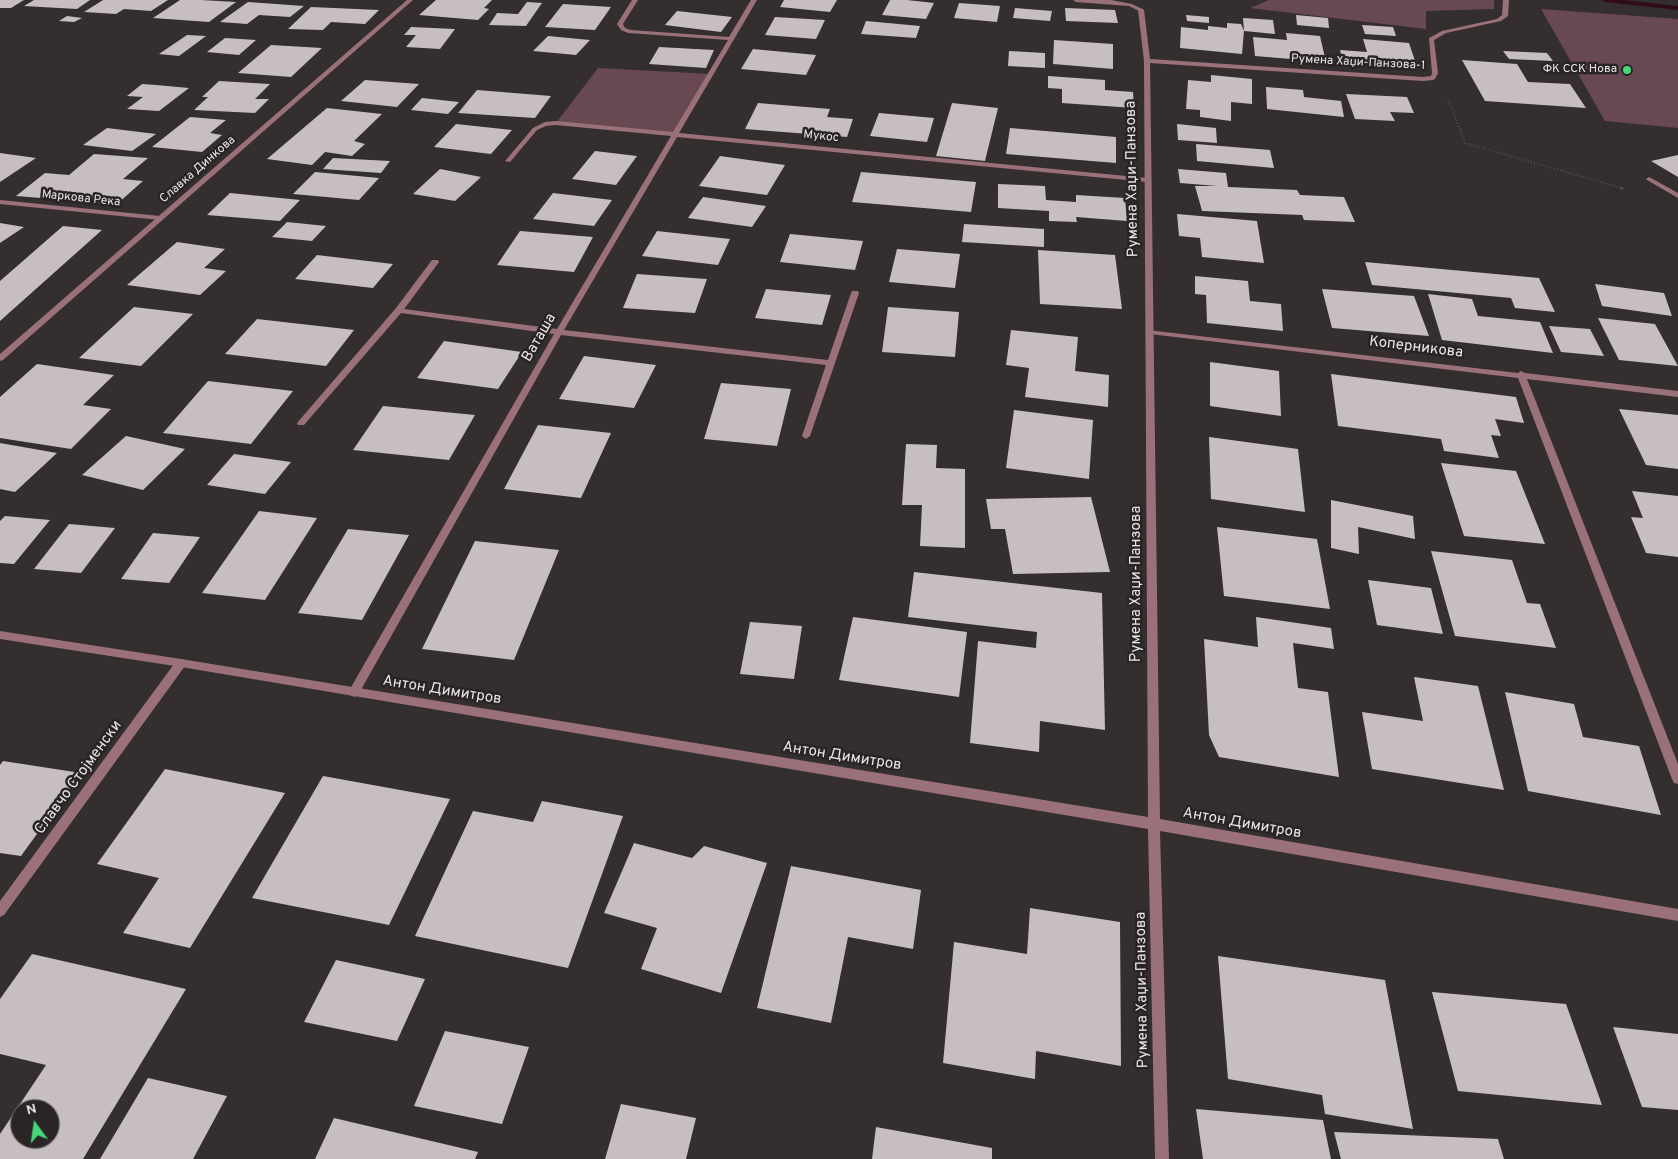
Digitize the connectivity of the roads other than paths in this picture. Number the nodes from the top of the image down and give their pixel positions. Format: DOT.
graph roads {
  1 [pos="410,0"];
  2 [pos="635,0"];
  3 [pos="754,0"];
  4 [pos="1076,0"];
  5 [pos="1506,0"];
  6 [pos="732,39"];
  7 [pos="1147,61"];
  8 [pos="677,134"];
  9 [pos="508,161"];
  10 [pos="1649,179"];
  11 [pos="1147,180"];
  12 [pos="1678,196"];
  13 [pos="0,202"];
  14 [pos="160,218"];
  15 [pos="435,262"];
  16 [pos="855,293"];
  17 [pos="399,310"];
  18 [pos="560,332"];
  19 [pos="1150,332"];
  20 [pos="0,358"];
  21 [pos="830,363"];
  22 [pos="1521,374"];
  23 [pos="1678,394"];
  24 [pos="301,423"];
  25 [pos="806,436"];
  26 [pos="0,635"];
  27 [pos="181,663"];
  28 [pos="354,692"];
  29 [pos="1678,779"];
  30 [pos="1154,824"];
  31 [pos="0,911"];
  32 [pos="1678,915"];
  33 [pos="1162,1159"];
  1 -- 14 [label="street, Славка Динкова"];
  2 -- 6 [label="street"];
  3 -- 6 [label="street, Ваташа"];
  4 -- 7 [label="street, Румена Хаџи-Панзова"];
  5 -- 7 [label="street, Румена Хаџи-Панзова-1"];
  6 -- 8 [label="street, Ваташа"];
  7 -- 11 [label="street, Румена Хаџи-Панзова"];
  8 -- 9 [label="street, Мукос"];
  8 -- 11 [label="street, Мукос"];
  8 -- 18 [label="street, Ваташа"];
  10 -- 12 [label="street"];
  11 -- 19 [label="street, Румена Хаџи-Панзова"];
  13 -- 14 [label="street, Маркова Река"];
  14 -- 20 [label="street, Славка Динкова"];
  15 -- 17 [label="street"];
  16 -- 21 [label="street"];
  17 -- 18 [label="street"];
  17 -- 24 [label="street"];
  18 -- 21 [label="street"];
  18 -- 28 [label="street, Ваташа"];
  19 -- 22 [label="street, Коперникова"];
  19 -- 30 [label="street, Румена Хаџи-Панзова"];
  21 -- 25 [label="street"];
  22 -- 23 [label="street, Коперникова"];
  22 -- 29 [label="street"];
  26 -- 27 [label="street, Антон Димитров"];
  27 -- 28 [label="street, Антон Димитров"];
  27 -- 31 [label="street, Славчо Стојменски"];
  28 -- 30 [label="street, Антон Димитров"];
  30 -- 32 [label="street, Антон Димитров"];
  30 -- 33 [label="street, Румена Хаџи-Панзова"];
}
